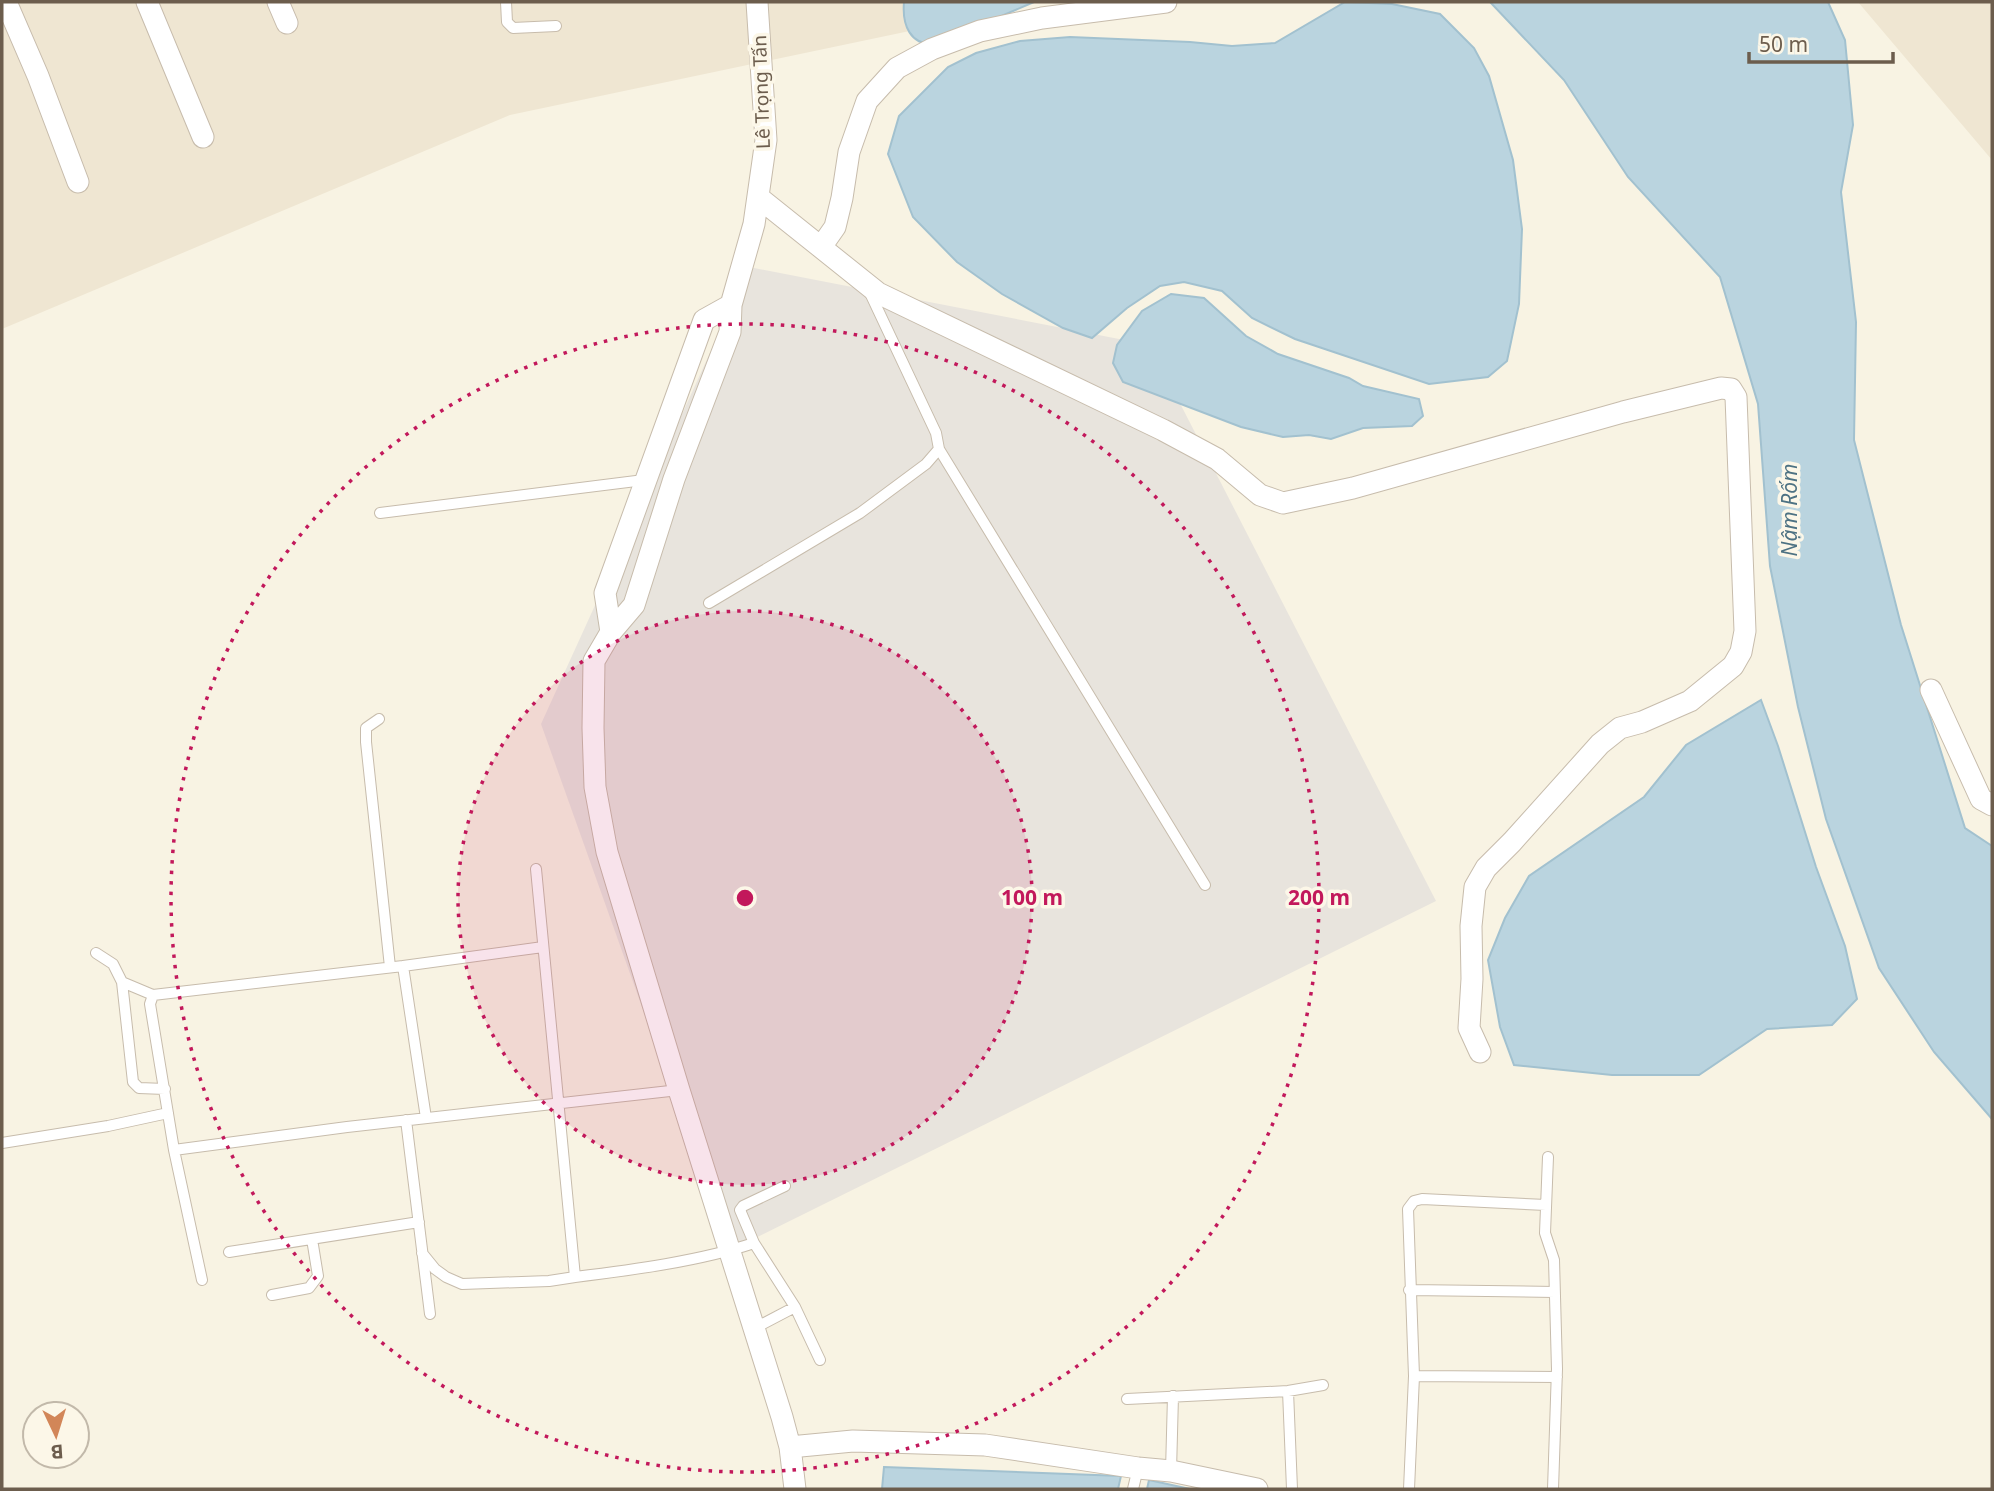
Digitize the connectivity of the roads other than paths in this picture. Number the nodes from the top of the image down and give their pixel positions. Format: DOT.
graph roads {
  1 [pos="6,2"];
  2 [pos="147,2"];
  3 [pos="278,2"];
  4 [pos="506,2"];
  5 [pos="757,2"];
  6 [pos="1166,2"];
  7 [pos="287,23"];
  8 [pos="556,26"];
  9 [pos="203,137"];
  10 [pos="78,182"];
  11 [pos="758,197"];
  12 [pos="821,247"];
  13 [pos="867,285"];
  14 [pos="731,305"];
  15 [pos="939,449"];
  16 [pos="644,480"];
  17 [pos="380,513"];
  18 [pos="709,603"];
  19 [pos="611,632"];
  20 [pos="1931,690"];
  21 [pos="379,719"];
  22 [pos="1992,805"];
  23 [pos="536,869"];
  24 [pos="1205,885"];
  25 [pos="543,947"];
  26 [pos="96,953"];
  27 [pos="403,966"];
  28 [pos="390,967"];
  29 [pos="122,982"];
  30 [pos="153,995"];
  31 [pos="1480,1052"];
  32 [pos="165,1089"];
  33 [pos="679,1090"];
  34 [pos="558,1102"];
  35 [pos="168,1113"];
  36 [pos="426,1118"];
  37 [pos="406,1120"];
  38 [pos="2,1143"];
  39 [pos="174,1150"];
  40 [pos="1548,1157"];
  41 [pos="785,1186"];
  42 [pos="1546,1205"];
  43 [pos="419,1222"];
  44 [pos="312,1239"];
  45 [pos="754,1243"];
  46 [pos="729,1251"];
  47 [pos="229,1252"];
  48 [pos="422,1253"];
  49 [pos="575,1277"];
  50 [pos="202,1280"];
  51 [pos="1409,1290"];
  52 [pos="1555,1292"];
  53 [pos="272,1295"];
  54 [pos="795,1307"];
  55 [pos="430,1314"];
  56 [pos="753,1329"];
  57 [pos="820,1360"];
  58 [pos="1414,1376"];
  59 [pos="1557,1377"];
  60 [pos="1323,1385"];
  61 [pos="1288,1391"];
  62 [pos="1173,1396"];
  63 [pos="1127,1399"];
  64 [pos="790,1447"];
  65 [pos="1138,1468"];
  66 [pos="1171,1471"];
  67 [pos="795,1489"];
  68 [pos="1133,1489"];
  69 [pos="1257,1489"];
  70 [pos="1292,1489"];
  71 [pos="1409,1489"];
  72 [pos="1553,1489"];
  1 -- 10 [label="street"];
  2 -- 9 [label="street"];
  3 -- 7 [label="street"];
  4 -- 8 [label="lane"];
  5 -- 11 [label="street, Lê Trọng Tấn"];
  6 -- 12 [label="street"];
  11 -- 12 [label="street"];
  11 -- 14 [label="street, Lê Trọng Tấn"];
  12 -- 13 [label="street"];
  13 -- 15 [label="lane"];
  13 -- 31 [label="street"];
  14 -- 16 [label="street"];
  14 -- 19 [label="street, Lê Trọng Tấn"];
  15 -- 18 [label="lane"];
  15 -- 24 [label="lane"];
  16 -- 17 [label="lane"];
  16 -- 19 [label="street"];
  19 -- 33 [label="street, Lê Trọng Tấn"];
  20 -- 22 [label="street"];
  21 -- 28 [label="lane"];
  23 -- 25 [label="lane"];
  25 -- 27 [label="lane"];
  25 -- 34 [label="lane"];
  26 -- 29 [label="lane"];
  27 -- 28 [label="lane"];
  27 -- 36 [label="lane"];
  28 -- 30 [label="lane"];
  29 -- 30 [label="lane"];
  29 -- 32 [label="lane"];
  30 -- 32 [label="lane"];
  32 -- 35 [label="lane"];
  33 -- 34 [label="lane"];
  33 -- 46 [label="street, Lê Trọng Tấn"];
  34 -- 36 [label="lane"];
  34 -- 49 [label="lane"];
  35 -- 38 [label="lane"];
  35 -- 39 [label="lane"];
  36 -- 37 [label="lane"];
  37 -- 39 [label="lane"];
  37 -- 43 [label="lane"];
  39 -- 50 [label="lane"];
  40 -- 42 [label="lane"];
  41 -- 45 [label="lane"];
  42 -- 51 [label="lane"];
  42 -- 52 [label="lane"];
  43 -- 44 [label="lane"];
  43 -- 48 [label="lane"];
  44 -- 47 [label="lane"];
  44 -- 53 [label="lane"];
  45 -- 46 [label="lane"];
  45 -- 54 [label="lane"];
  46 -- 49 [label="lane"];
  46 -- 56 [label="street, Lê Trọng Tấn"];
  48 -- 49 [label="lane"];
  48 -- 55 [label="lane"];
  51 -- 52 [label="lane"];
  51 -- 58 [label="lane"];
  52 -- 59 [label="lane"];
  54 -- 56 [label="lane"];
  54 -- 57 [label="lane"];
  56 -- 64 [label="street, Lê Trọng Tấn"];
  58 -- 59 [label="lane"];
  58 -- 71 [label="lane"];
  59 -- 72 [label="lane"];
  60 -- 61 [label="lane"];
  61 -- 62 [label="lane"];
  61 -- 70 [label="lane"];
  62 -- 63 [label="lane"];
  62 -- 66 [label="lane"];
  64 -- 65 [label="street"];
  64 -- 67 [label="street, Lê Trọng Tấn"];
  65 -- 66 [label="street"];
  65 -- 68 [label="lane"];
  66 -- 69 [label="street"];
}
